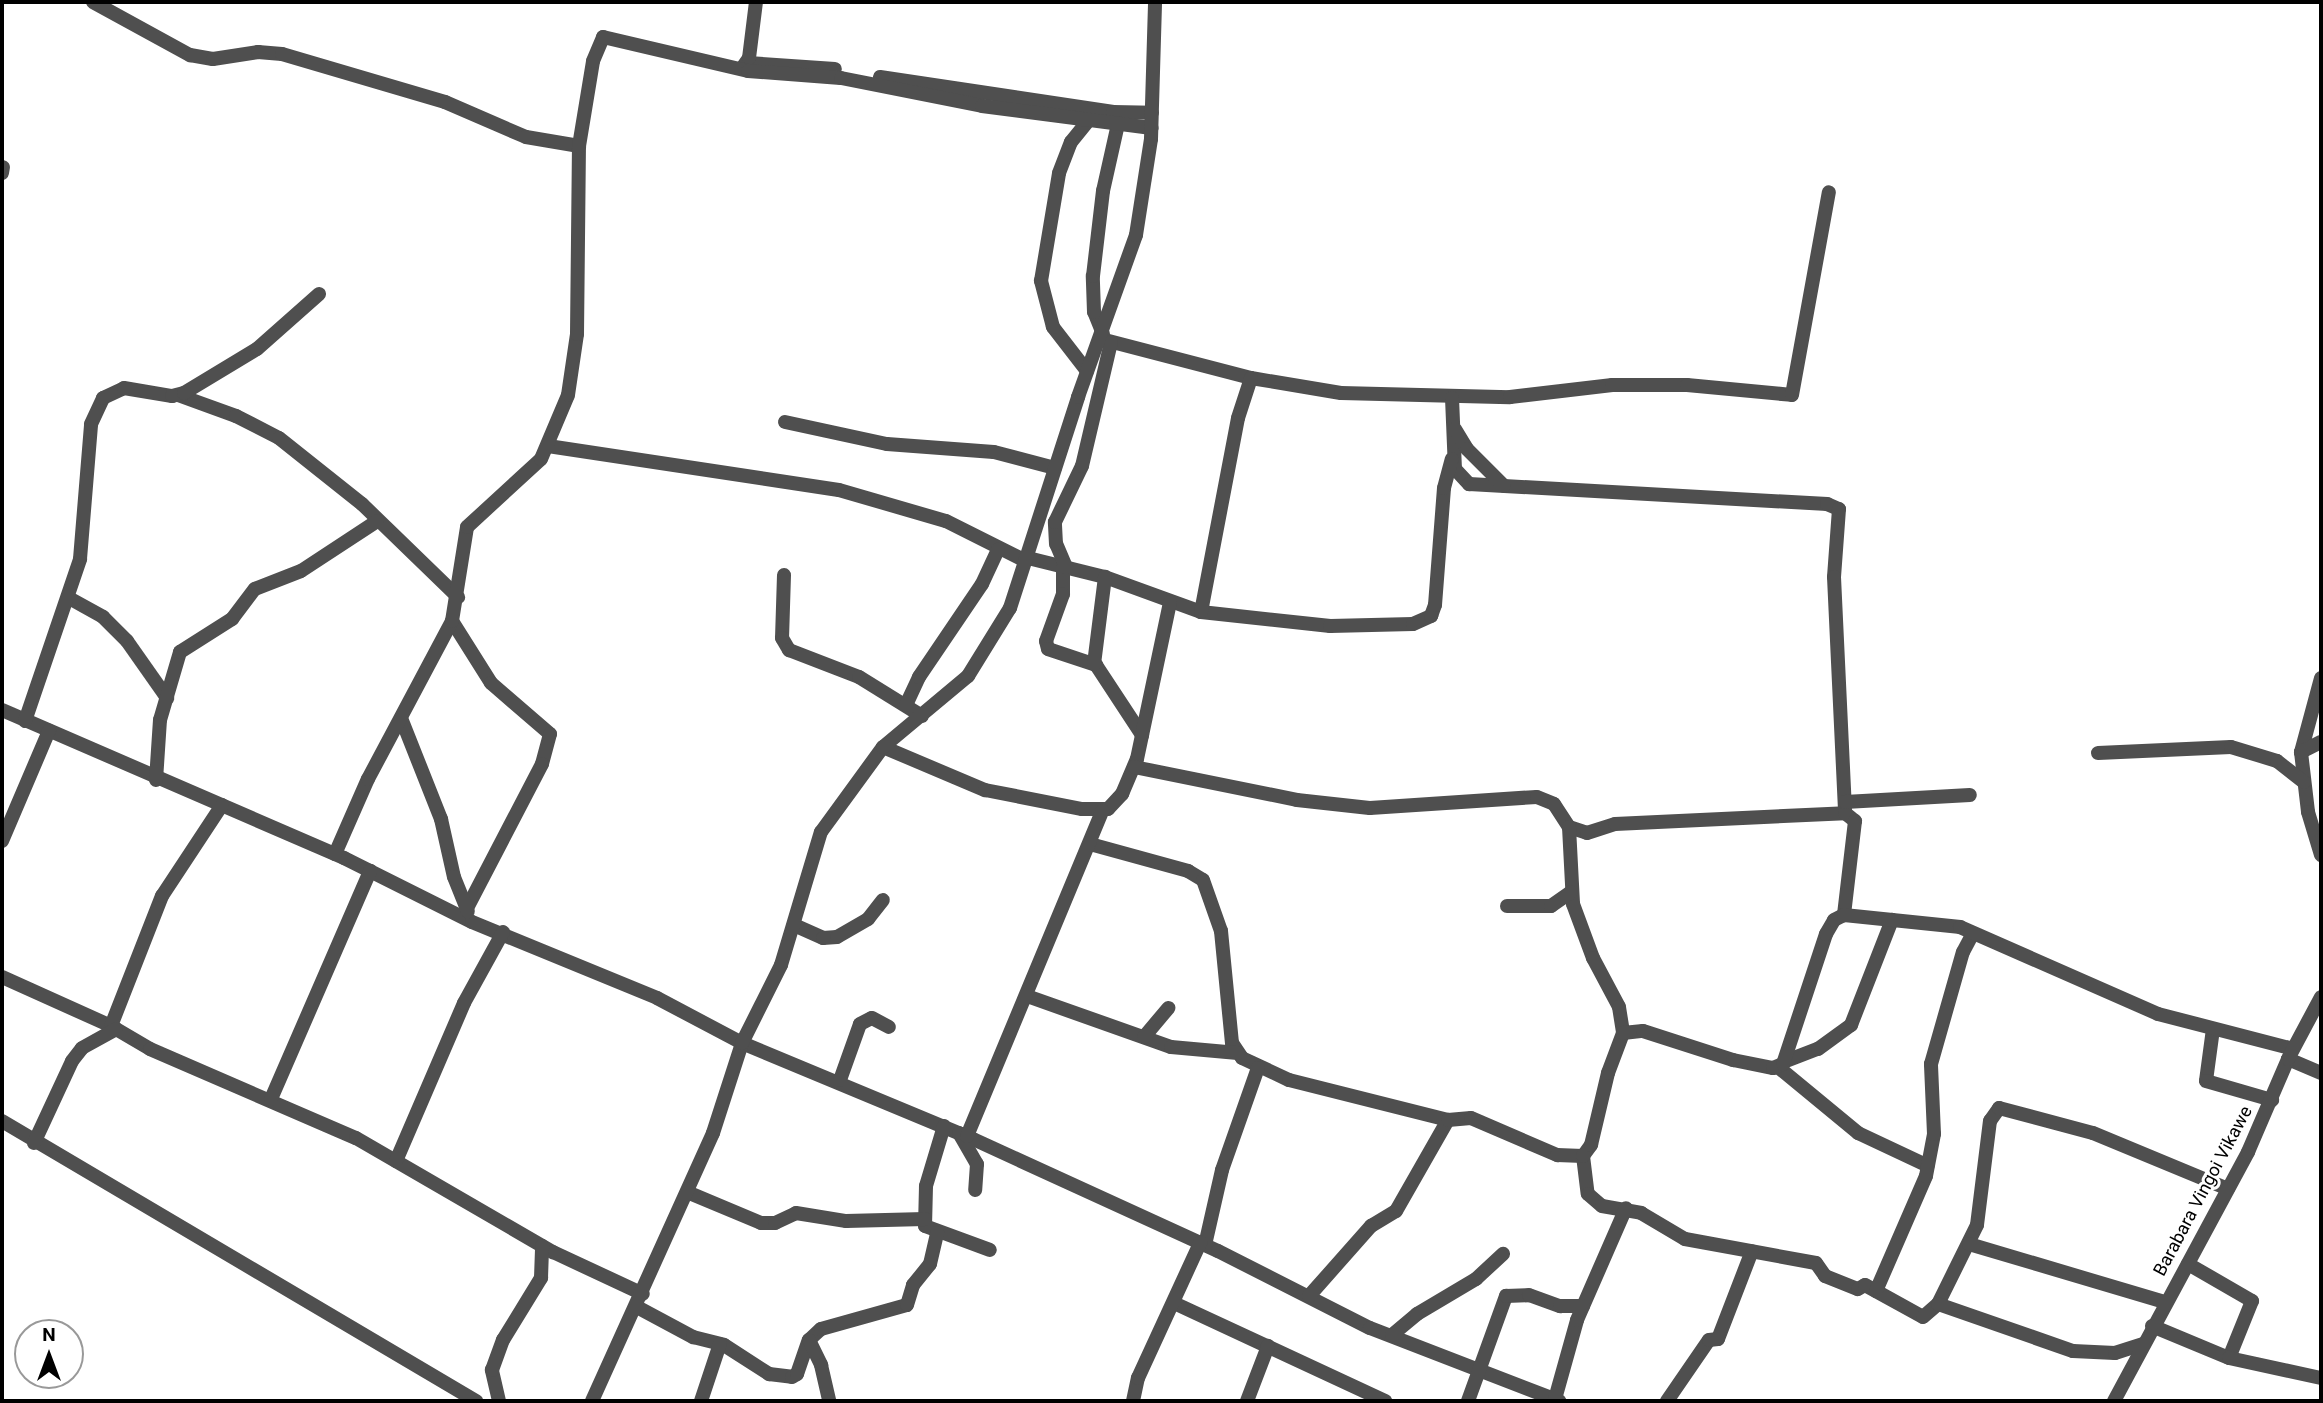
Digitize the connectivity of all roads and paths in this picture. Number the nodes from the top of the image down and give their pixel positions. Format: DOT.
graph roads {
  1 [pos="93,2"];
  2 [pos="756,2"];
  3 [pos="1155,2"];
  4 [pos="744,66"];
  5 [pos="1152,113"];
  6 [pos="1089,120"];
  7 [pos="1118,124"];
  8 [pos="1152,128"];
  9 [pos="579,146"];
  10 [pos="2,167"];
  11 [pos="2,173"];
  12 [pos="1829,192"];
  13 [pos="319,294"];
  14 [pos="1105,338"];
  15 [pos="1087,371"];
  16 [pos="1251,378"];
  17 [pos="178,395"];
  18 [pos="1452,398"];
  19 [pos="785,422"];
  20 [pos="1453,426"];
  21 [pos="548,446"];
  22 [pos="1454,455"];
  23 [pos="1055,468"];
  24 [pos="1504,486"];
  25 [pos="377,521"];
  26 [pos="998,549"];
  27 [pos="1027,560"];
  28 [pos="1064,567"];
  29 [pos="784,575"];
  30 [pos="1105,577"];
  31 [pos="458,597"];
  32 [pos="69,598"];
  33 [pos="1170,602"];
  34 [pos="1201,612"];
  35 [pos="452,621"];
  36 [pos="1094,664"];
  37 [pos="2321,678"];
  38 [pos="167,698"];
  39 [pos="906,705"];
  40 [pos="2,710"];
  41 [pos="922,716"];
  42 [pos="401,718"];
  43 [pos="25,721"];
  44 [pos="49,731"];
  45 [pos="1142,735"];
  46 [pos="2321,741"];
  47 [pos="883,747"];
  48 [pos="2301,752"];
  49 [pos="2098,753"];
  50 [pos="1134,767"];
  51 [pos="156,780"];
  52 [pos="2304,782"];
  53 [pos="1970,795"];
  54 [pos="222,805"];
  55 [pos="1845,807"];
  56 [pos="1102,811"];
  57 [pos="1570,827"];
  58 [pos="2,841"];
  59 [pos="1090,844"];
  60 [pos="335,854"];
  61 [pos="2321,855"];
  62 [pos="370,871"];
  63 [pos="1571,892"];
  64 [pos="883,900"];
  65 [pos="1507,906"];
  66 [pos="470,915"];
  67 [pos="1844,915"];
  68 [pos="1892,920"];
  69 [pos="794,925"];
  70 [pos="503,933"];
  71 [pos="1973,933"];
  72 [pos="2,977"];
  73 [pos="1027,996"];
  74 [pos="2321,997"];
  75 [pos="1168,1008"];
  76 [pos="114,1027"];
  77 [pos="889,1027"];
  78 [pos="2213,1030"];
  79 [pos="1623,1033"];
  80 [pos="1143,1037"];
  81 [pos="742,1043"];
  82 [pos="1238,1053"];
  83 [pos="2290,1054"];
  84 [pos="1782,1064"];
  85 [pos="1258,1068"];
  86 [pos="2321,1073"];
  87 [pos="840,1080"];
  88 [pos="271,1099"];
  89 [pos="2272,1100"];
  90 [pos="1448,1120"];
  91 [pos="2,1121"];
  92 [pos="944,1126"];
  93 [pos="963,1134"];
  94 [pos="34,1143"];
  95 [pos="1583,1156"];
  96 [pos="396,1161"];
  97 [pos="1928,1166"];
  98 [pos="2228,1189"];
  99 [pos="975,1190"];
  100 [pos="687,1192"];
  101 [pos="1626,1208"];
  102 [pos="925,1219"];
  103 [pos="937,1233"];
  104 [pos="1202,1244"];
  105 [pos="1969,1244"];
  106 [pos="542,1246"];
  107 [pos="990,1250"];
  108 [pos="1752,1251"];
  109 [pos="1503,1254"];
  110 [pos="2188,1264"];
  111 [pos="1876,1291"];
  112 [pos="1309,1296"];
  113 [pos="640,1301"];
  114 [pos="2165,1302"];
  115 [pos="1174,1303"];
  116 [pos="1938,1304"];
  117 [pos="1583,1306"];
  118 [pos="2151,1326"];
  119 [pos="1392,1335"];
  120 [pos="809,1340"];
  121 [pos="720,1344"];
  122 [pos="2142,1344"];
  123 [pos="1268,1346"];
  124 [pos="2228,1358"];
  125 [pos="1477,1371"];
  126 [pos="2321,1378"];
  127 [pos="1557,1400"];
  128 [pos="475,1401"];
  129 [pos="499,1401"];
  130 [pos="592,1401"];
  131 [pos="701,1401"];
  132 [pos="829,1401"];
  133 [pos="1133,1401"];
  134 [pos="1247,1401"];
  135 [pos="1385,1401"];
  136 [pos="1468,1401"];
  137 [pos="1667,1401"];
  138 [pos="2114,1401"];
  1 -- 9 [label="street"];
  2 -- 4 [label="street"];
  3 -- 5 [label="street"];
  4 -- 5 [label="street"];
  4 -- 6 [label="street"];
  4 -- 9 [label="street"];
  5 -- 8 [label="street"];
  6 -- 7 [label="street"];
  6 -- 15 [label="street"];
  7 -- 8 [label="street"];
  7 -- 14 [label="street"];
  8 -- 14 [label="street"];
  9 -- 21 [label="street"];
  10 -- 11 [label="street"];
  12 -- 18 [label="street"];
  13 -- 17 [label="street"];
  14 -- 15 [label="street"];
  14 -- 16 [label="street"];
  14 -- 28 [label="street"];
  15 -- 23 [label="street"];
  16 -- 18 [label="street"];
  16 -- 34 [label="street"];
  17 -- 25 [label="street"];
  17 -- 32 [label="street"];
  18 -- 20 [label="street"];
  19 -- 23 [label="street"];
  20 -- 22 [label="street"];
  20 -- 24 [label="street"];
  21 -- 26 [label="street"];
  21 -- 31 [label="street"];
  22 -- 24 [label="street"];
  22 -- 34 [label="street"];
  23 -- 27 [label="street"];
  24 -- 55 [label="street"];
  25 -- 31 [label="street"];
  25 -- 38 [label="street"];
  26 -- 27 [label="street"];
  26 -- 39 [label="street"];
  27 -- 28 [label="street"];
  27 -- 41 [label="street"];
  28 -- 30 [label="street"];
  28 -- 36 [label="street"];
  29 -- 39 [label="street"];
  30 -- 33 [label="street"];
  30 -- 36 [label="street"];
  31 -- 35 [label="street"];
  32 -- 38 [label="street"];
  32 -- 43 [label="street"];
  33 -- 34 [label="street"];
  33 -- 45 [label="street"];
  35 -- 42 [label="street"];
  35 -- 66 [label="street"];
  36 -- 45 [label="street"];
  37 -- 48 [label="street"];
  38 -- 51 [label="street"];
  39 -- 41 [label="street"];
  40 -- 43 [label="street"];
  41 -- 47 [label="street"];
  42 -- 60 [label="street"];
  42 -- 66 [label="street"];
  43 -- 44 [label="street"];
  44 -- 51 [label="street"];
  44 -- 58 [label="street"];
  45 -- 50 [label="street"];
  46 -- 48 [label="street"];
  47 -- 56 [label="street"];
  47 -- 69 [label="street"];
  48 -- 52 [label="street"];
  49 -- 52 [label="street"];
  50 -- 56 [label="street"];
  50 -- 57 [label="street"];
  51 -- 54 [label="street"];
  52 -- 61 [label="street"];
  53 -- 55 [label="street"];
  54 -- 60 [label="street"];
  54 -- 76 [label="street"];
  55 -- 57 [label="street"];
  55 -- 67 [label="street"];
  56 -- 59 [label="street"];
  57 -- 63 [label="street"];
  59 -- 73 [label="street"];
  59 -- 82 [label="street"];
  60 -- 62 [label="street"];
  62 -- 66 [label="street"];
  62 -- 88 [label="street"];
  63 -- 65 [label="street"];
  63 -- 79 [label="street"];
  64 -- 69 [label="street"];
  66 -- 70 [label="street"];
  67 -- 68 [label="street"];
  67 -- 84 [label="street"];
  68 -- 71 [label="street"];
  68 -- 84 [label="street"];
  69 -- 81 [label="street"];
  70 -- 81 [label="street"];
  70 -- 96 [label="street"];
  71 -- 78 [label="street"];
  71 -- 97 [label="street"];
  72 -- 76 [label="street"];
  73 -- 80 [label="street"];
  73 -- 93 [label="street"];
  74 -- 83 [label="street, Barabara Vingoi Vikawe"];
  75 -- 80 [label="street"];
  76 -- 88 [label="street"];
  76 -- 94 [label="street"];
  77 -- 87 [label="street"];
  78 -- 83 [label="street"];
  78 -- 89 [label="street"];
  79 -- 84 [label="street"];
  79 -- 95 [label="street"];
  80 -- 82 [label="street"];
  81 -- 87 [label="street"];
  81 -- 100 [label="street"];
  82 -- 85 [label="street"];
  83 -- 86 [label="street"];
  83 -- 89 [label="street, Barabara Vingoi Vikawe"];
  84 -- 97 [label="street"];
  85 -- 90 [label="street"];
  85 -- 104 [label="street"];
  87 -- 92 [label="street"];
  88 -- 96 [label="street"];
  89 -- 98 [label="street, Barabara Vingoi Vikawe"];
  90 -- 95 [label="street"];
  90 -- 112 [label="street"];
  91 -- 94 [label="street"];
  92 -- 93 [label="street"];
  92 -- 102 [label="street"];
  93 -- 99 [label="street"];
  93 -- 104 [label="street"];
  94 -- 128 [label="street"];
  95 -- 101 [label="street"];
  96 -- 106 [label="street"];
  97 -- 111 [label="street"];
  98 -- 105 [label="street"];
  98 -- 110 [label="street, Barabara Vingoi Vikawe"];
  100 -- 102 [label="street"];
  100 -- 113 [label="street"];
  101 -- 108 [label="street"];
  101 -- 117 [label="street"];
  102 -- 103 [label="street"];
  103 -- 107 [label="street"];
  103 -- 120 [label="street"];
  104 -- 112 [label="street"];
  104 -- 115 [label="street"];
  105 -- 114 [label="street"];
  105 -- 116 [label="street"];
  106 -- 113 [label="street"];
  106 -- 129 [label="street"];
  108 -- 111 [label="street"];
  108 -- 137 [label="street"];
  109 -- 119 [label="street"];
  110 -- 114 [label="street, Barabara Vingoi Vikawe"];
  110 -- 124 [label="street"];
  111 -- 116 [label="street"];
  112 -- 119 [label="street"];
  113 -- 121 [label="street"];
  113 -- 130 [label="street"];
  114 -- 118 [label="street, Barabara Vingoi Vikawe"];
  115 -- 123 [label="street"];
  115 -- 133 [label="street"];
  116 -- 122 [label="street"];
  117 -- 125 [label="street"];
  117 -- 127 [label="street"];
  118 -- 122 [label="street, Barabara Vingoi Vikawe"];
  118 -- 124 [label="street"];
  119 -- 125 [label="street"];
  120 -- 121 [label="street"];
  120 -- 132 [label="street"];
  121 -- 131 [label="street"];
  122 -- 138 [label="street, Barabara Vingoi Vikawe"];
  123 -- 134 [label="street"];
  123 -- 135 [label="street"];
  124 -- 126 [label="street"];
  125 -- 127 [label="street"];
  125 -- 136 [label="street"];
}
